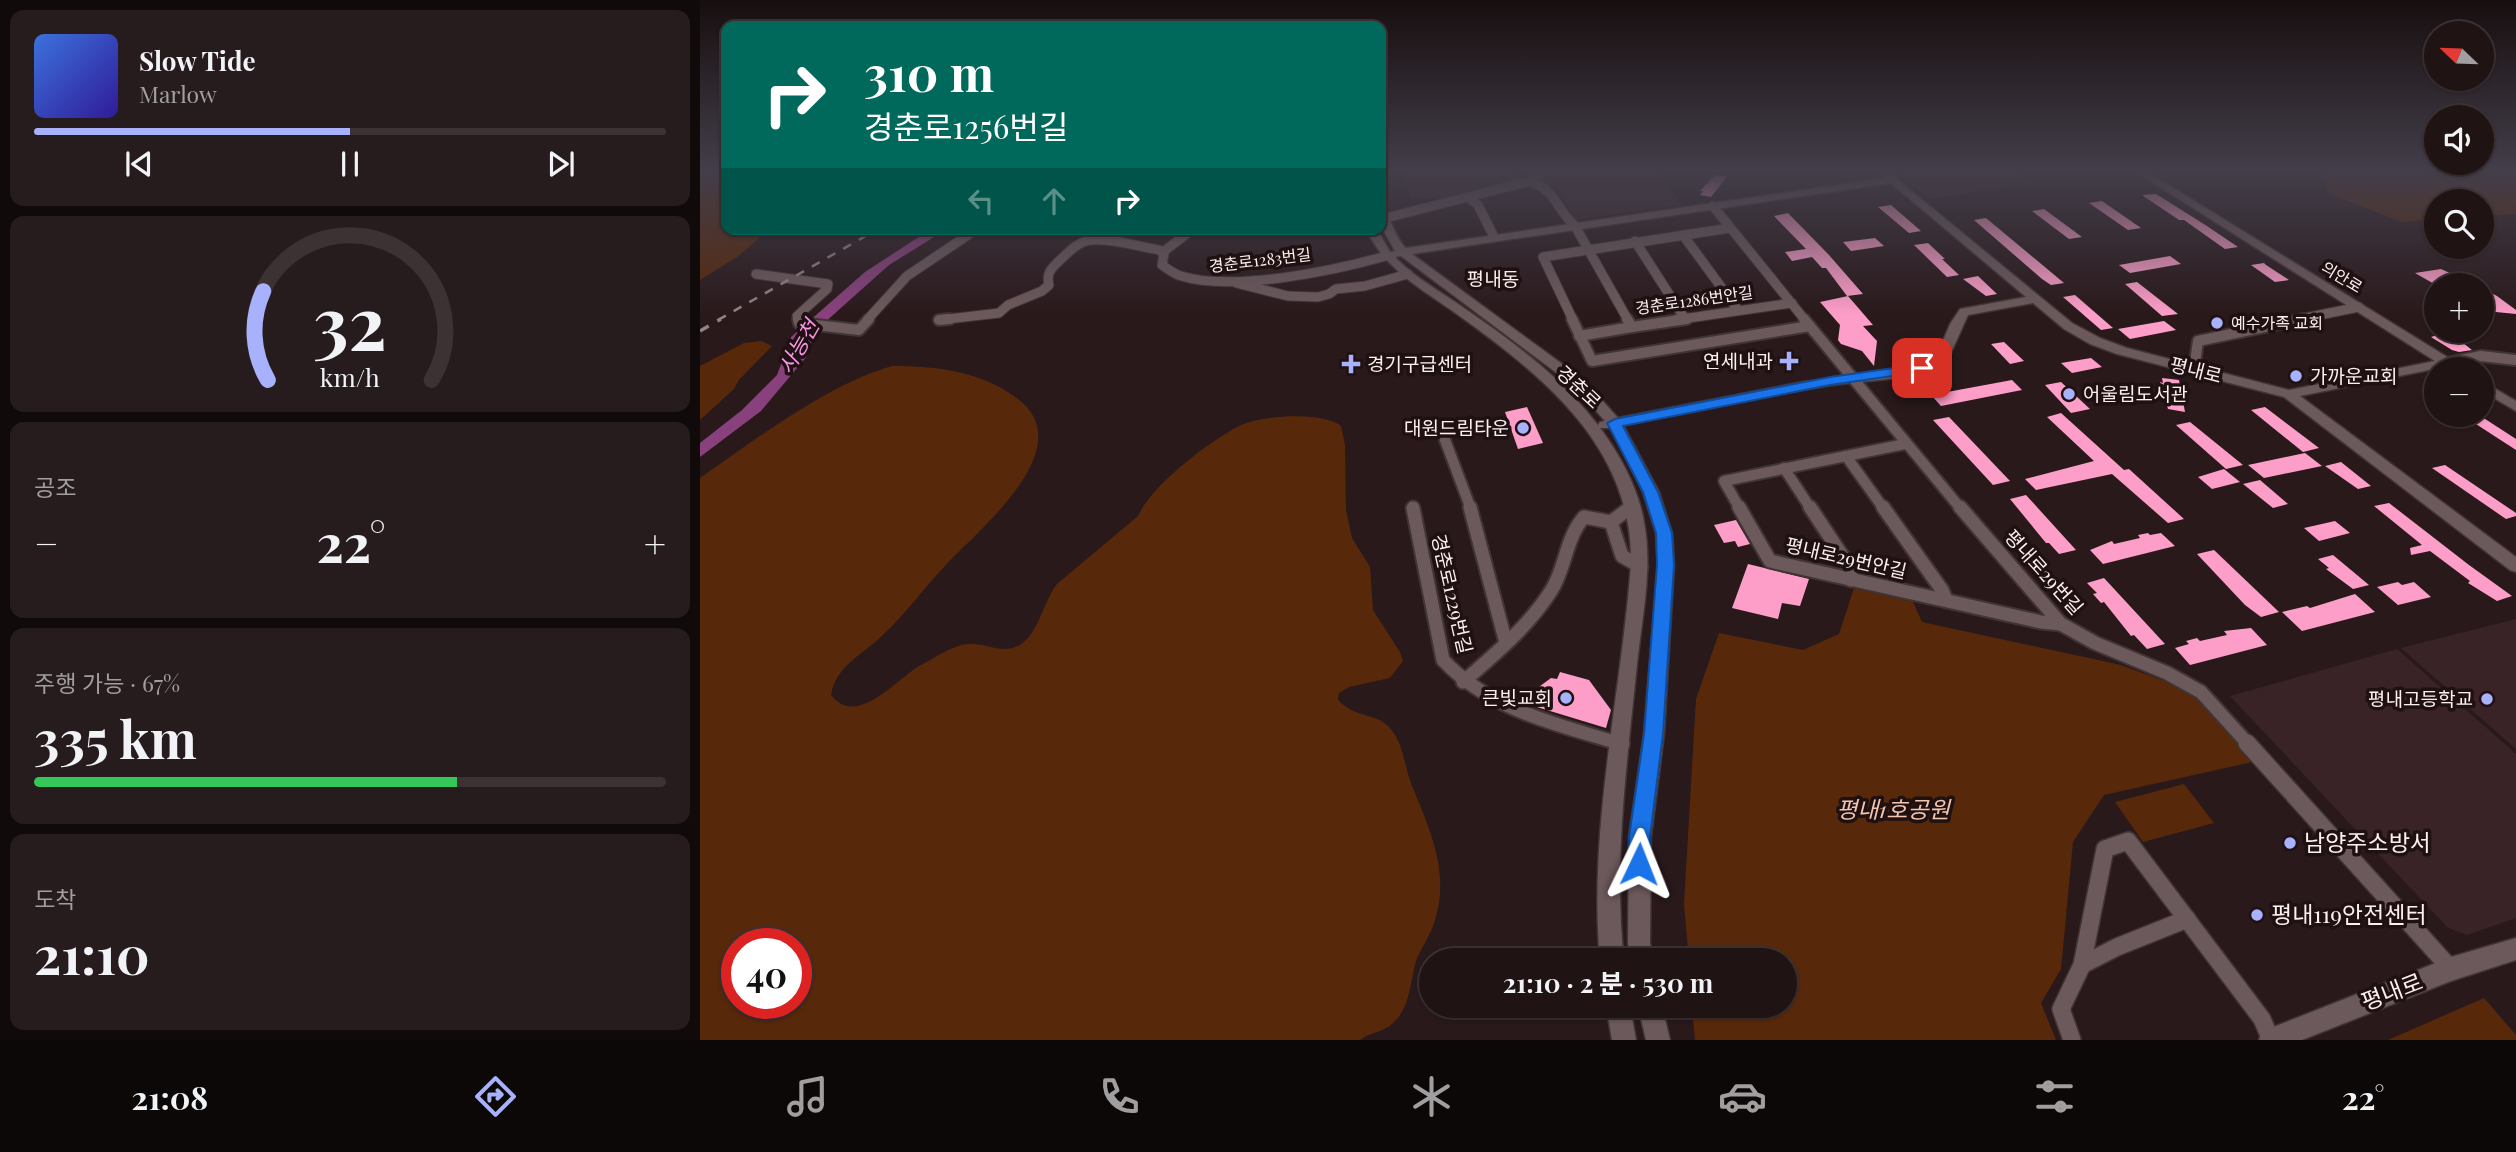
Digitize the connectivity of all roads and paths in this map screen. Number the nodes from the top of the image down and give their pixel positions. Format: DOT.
graph roads {
  1 [pos="1485,219"];
  2 [pos="1568,219"];
  3 [pos="1627,219"];
  4 [pos="1722,219"];
  5 [pos="1939,219"];
  6 [pos="2216,219"];
  7 [pos="1575,226"];
  8 [pos="1730,229"];
  9 [pos="968,235"];
  10 [pos="1185,235"];
  11 [pos="1385,235"];
  12 [pos="1683,235"];
  13 [pos="1494,237"];
  14 [pos="1635,241"];
  15 [pos="1588,248"];
  16 [pos="1163,252"];
  17 [pos="1394,254"];
  18 [pos="756,274"];
  19 [pos="1408,274"];
  20 [pos="1232,281"];
  21 [pos="2034,299"];
  22 [pos="1792,303"];
  23 [pos="2359,307"];
  24 [pos="1738,310"];
  25 [pos="1685,319"];
  26 [pos="939,320"];
  27 [pos="1810,326"];
  28 [pos="1632,327"];
  29 [pos="1579,336"];
  30 [pos="2437,357"];
  31 [pos="2494,357"];
  32 [pos="2516,360"];
  33 [pos="2194,370"];
  34 [pos="2424,371"];
  35 [pos="1854,378"];
  36 [pos="2494,393"];
  37 [pos="2289,394"];
  38 [pos="2516,407"];
  39 [pos="1615,423"];
  40 [pos="1592,428"];
  41 [pos="1445,440"];
  42 [pos="1905,444"];
  43 [pos="1846,456"];
  44 [pos="1784,468"];
  45 [pos="1633,506"];
  46 [pos="1413,508"];
  47 [pos="1611,522"];
  48 [pos="2516,566"];
  49 [pos="1641,567"];
  50 [pos="1850,580"];
  51 [pos="1946,600"];
  52 [pos="2061,624"];
  53 [pos="1506,643"];
  54 [pos="1463,682"];
  55 [pos="1620,744"];
  56 [pos="2187,919"];
  57 [pos="1612,948"];
  58 [pos="1640,948"];
  59 [pos="2516,949"];
  60 [pos="2082,965"];
  61 [pos="2451,969"];
  62 [pos="1620,1018"];
  63 [pos="1653,1018"];
  64 [pos="1625,1040"];
  65 [pos="1658,1040"];
  66 [pos="2072,1040"];
  67 [pos="2271,1040"];
  1 -- 13 [label="street"];
  2 -- 7 [label="street, 경춘로1286번안길"];
  3 -- 7 [label="street"];
  4 -- 8 [label="street, 평내로29번길"];
  5 -- 21 [label="street, 평내로"];
  6 -- 23 [label="street, 의안로"];
  7 -- 13 [label="street"];
  7 -- 15 [label="street, 경춘로1286번안길"];
  8 -- 12 [label="street"];
  8 -- 22 [label="street, 평내로29번길"];
  9 -- 18 [label="street"];
  10 -- 16 [label="street"];
  11 -- 17 [label="street, 경춘로"];
  12 -- 14 [label="street"];
  12 -- 24 [label="street"];
  13 -- 17 [label="street"];
  14 -- 15 [label="street"];
  14 -- 25 [label="street"];
  15 -- 28 [label="street, 경춘로1286번안길"];
  15 -- 29 [label="street"];
  16 -- 20 [label="street, 경춘로1283번길"];
  16 -- 26 [label="street"];
  17 -- 19 [label="street, 경춘로"];
  17 -- 20 [label="street, 경춘로1283번길"];
  17 -- 39 [label="street, 경춘로"];
  19 -- 20 [label="street"];
  19 -- 40 [label="street, 경춘로"];
  21 -- 33 [label="street, 평내로"];
  21 -- 35 [label="street"];
  22 -- 24 [label="street, 경춘로1286번안길"];
  22 -- 27 [label="street, 평내로29번길"];
  23 -- 30 [label="street, 의안로"];
  23 -- 33 [label="street"];
  24 -- 25 [label="street, 경춘로1286번안길"];
  25 -- 28 [label="street, 경춘로1286번안길"];
  27 -- 29 [label="street"];
  27 -- 35 [label="street, 평내로29번길"];
  28 -- 29 [label="street"];
  31 -- 32 [label="street"];
  33 -- 37 [label="street, 평내로"];
  34 -- 37 [label="street"];
  35 -- 39 [label="street"];
  35 -- 42 [label="street, 평내로29번길"];
  36 -- 38 [label="street"];
  37 -- 48 [label="street, 평내로"];
  39 -- 40 [label="street"];
  39 -- 58 [label="street, 경춘로"];
  40 -- 45 [label="street, 경춘로"];
  41 -- 53 [label="street"];
  42 -- 43 [label="street, 평내로29번안길"];
  42 -- 52 [label="street, 평내로29번길"];
  43 -- 44 [label="street, 평내로29번안길"];
  43 -- 51 [label="street"];
  44 -- 50 [label="street"];
  44 -- 50 [label="street, 평내로29번안길"];
  45 -- 47 [label="street"];
  45 -- 49 [label="street, 경춘로"];
  46 -- 54 [label="street, 경춘로1229번길"];
  47 -- 49 [label="street"];
  47 -- 53 [label="street"];
  49 -- 55 [label="street, 경춘로"];
  50 -- 51 [label="street, 평내로29번안길"];
  51 -- 52 [label="street, 평내로29번안길"];
  52 -- 61 [label="street, 평내로29번길"];
  53 -- 54 [label="street"];
  54 -- 55 [label="street, 경춘로1229번길"];
  55 -- 57 [label="street, 경춘로"];
  56 -- 60 [label="street"];
  56 -- 60 [label="street"];
  56 -- 67 [label="street"];
  59 -- 61 [label="street, 평내로"];
  60 -- 66 [label="street"];
  61 -- 67 [label="street, 평내로"];
  62 -- 64 [label="street"];
  63 -- 65 [label="street"];
}
